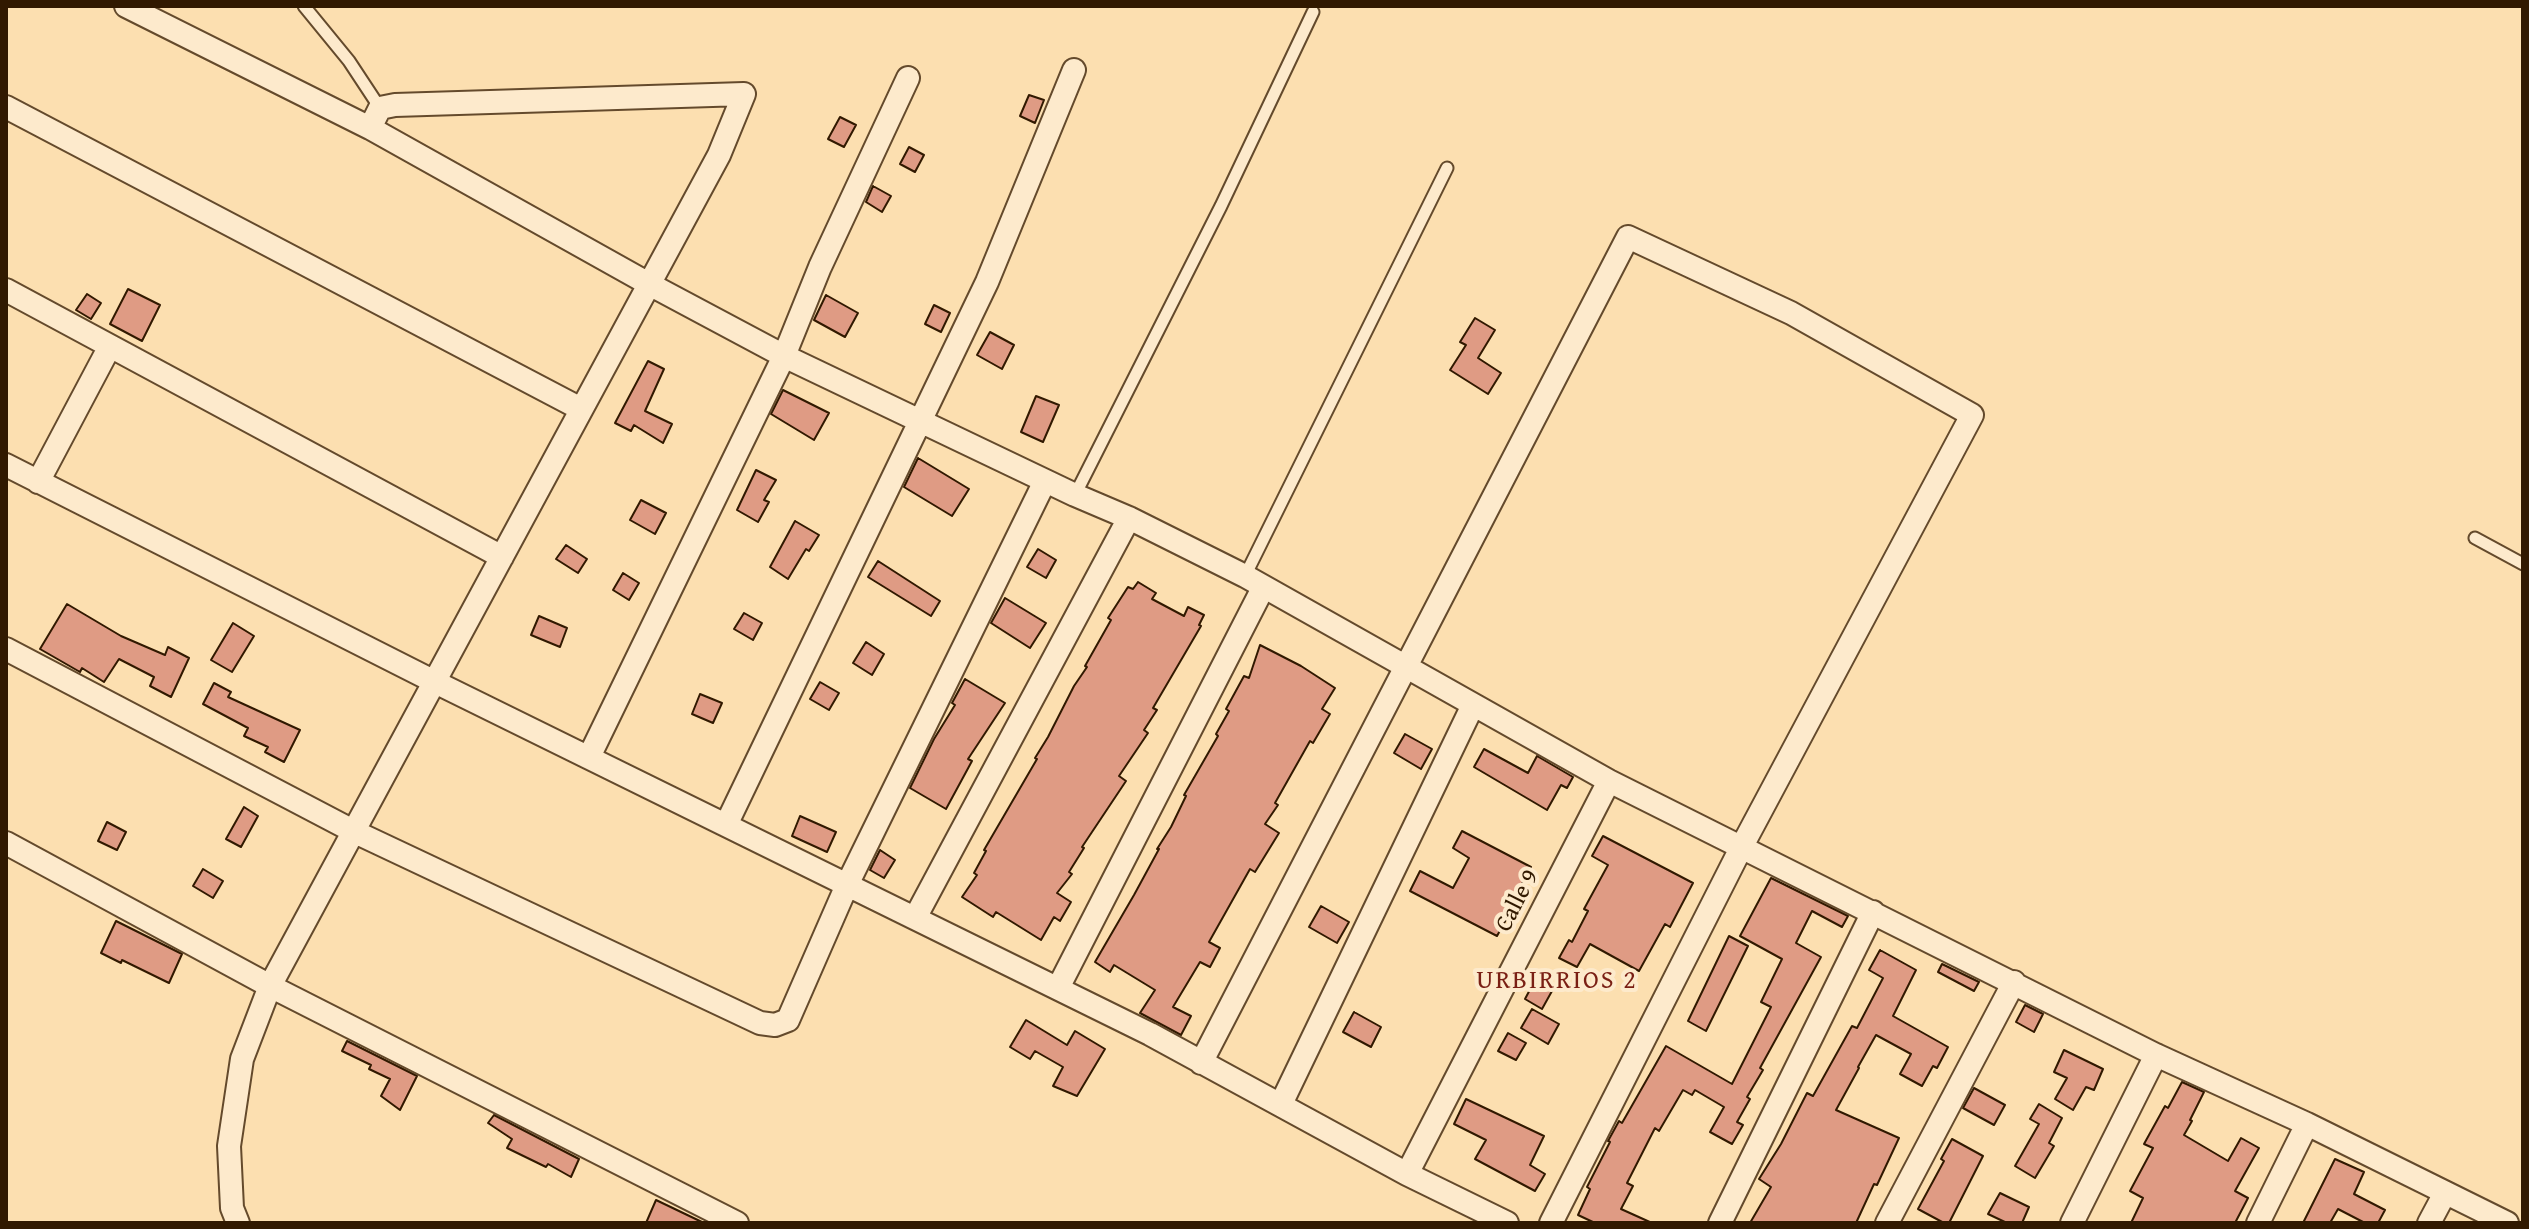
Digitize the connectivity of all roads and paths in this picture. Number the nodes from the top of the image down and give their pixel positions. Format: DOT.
graph roads {
  1 [pos="126,6"];
  2 [pos="304,6"];
  3 [pos="1313,12"];
  4 [pos="1074,70"];
  5 [pos="908,78"];
  6 [pos="6,107"];
  7 [pos="375,118"];
  8 [pos="1447,168"];
  9 [pos="649,284"];
  10 [pos="6,290"];
  11 [pos="110,346"];
  12 [pos="784,356"];
  13 [pos="581,409"];
  14 [pos="922,421"];
  15 [pos="6,465"];
  16 [pos="1045,481"];
  17 [pos="38,482"];
  18 [pos="1075,495"];
  19 [pos="1129,518"];
  20 [pos="2475,538"];
  21 [pos="502,557"];
  22 [pos="2523,564"];
  23 [pos="1254,582"];
  24 [pos="6,649"];
  25 [pos="1406,667"];
  26 [pos="435,682"];
  27 [pos="1473,705"];
  28 [pos="589,757"];
  29 [pos="1609,781"];
  30 [pos="726,825"];
  31 [pos="355,832"];
  32 [pos="6,843"];
  33 [pos="1741,848"];
  34 [pos="847,885"];
  35 [pos="1873,912"];
  36 [pos="915,918"];
  37 [pos="2014,982"];
  38 [pos="270,986"];
  39 [pos="1058,988"];
  40 [pos="2156,1055"];
  41 [pos="1201,1063"];
  42 [pos="1281,1104"];
  43 [pos="2307,1124"];
  44 [pos="1407,1174"];
  45 [pos="2445,1193"];
  46 [pos="238,1223"];
  47 [pos="737,1223"];
  48 [pos="1507,1223"];
  49 [pos="1551,1223"];
  50 [pos="1720,1223"];
  51 [pos="1887,1223"];
  52 [pos="2072,1223"];
  53 [pos="2258,1223"];
  54 [pos="2429,1223"];
  55 [pos="2507,1223"];
  1 -- 7 [label="street"];
  2 -- 7 [label="lane"];
  3 -- 18 [label="lane"];
  4 -- 14 [label="street"];
  5 -- 12 [label="street"];
  6 -- 13 [label="street"];
  7 -- 9 [label="street"];
  7 -- 9 [label="street"];
  8 -- 23 [label="lane"];
  9 -- 12 [label="street"];
  9 -- 13 [label="street"];
  10 -- 11 [label="street"];
  11 -- 17 [label="street"];
  11 -- 21 [label="street"];
  12 -- 14 [label="street"];
  12 -- 28 [label="street"];
  13 -- 21 [label="street"];
  14 -- 16 [label="street"];
  14 -- 30 [label="street"];
  15 -- 17 [label="street"];
  16 -- 18 [label="street"];
  16 -- 34 [label="street"];
  17 -- 26 [label="street"];
  18 -- 19 [label="street"];
  19 -- 23 [label="street"];
  19 -- 36 [label="street"];
  20 -- 22 [label="lane"];
  21 -- 26 [label="street"];
  23 -- 25 [label="street"];
  23 -- 39 [label="street"];
  24 -- 31 [label="street"];
  25 -- 27 [label="street"];
  25 -- 33 [label="street"];
  25 -- 41 [label="street"];
  26 -- 28 [label="street"];
  26 -- 31 [label="street"];
  27 -- 29 [label="street"];
  27 -- 42 [label="street"];
  28 -- 30 [label="street"];
  29 -- 33 [label="street"];
  29 -- 44 [label="street, Calle 9"];
  30 -- 34 [label="street"];
  31 -- 34 [label="street"];
  31 -- 38 [label="street"];
  32 -- 38 [label="street"];
  33 -- 35 [label="street"];
  33 -- 49 [label="street"];
  34 -- 36 [label="street"];
  35 -- 37 [label="street"];
  35 -- 50 [label="street"];
  36 -- 39 [label="street"];
  37 -- 40 [label="street"];
  37 -- 51 [label="street"];
  38 -- 46 [label="street"];
  38 -- 47 [label="street"];
  39 -- 41 [label="street"];
  40 -- 43 [label="street"];
  40 -- 52 [label="street"];
  41 -- 42 [label="street"];
  42 -- 44 [label="street"];
  43 -- 45 [label="street"];
  43 -- 53 [label="street"];
  44 -- 48 [label="street"];
  45 -- 54 [label="street"];
  45 -- 55 [label="street"];
}
